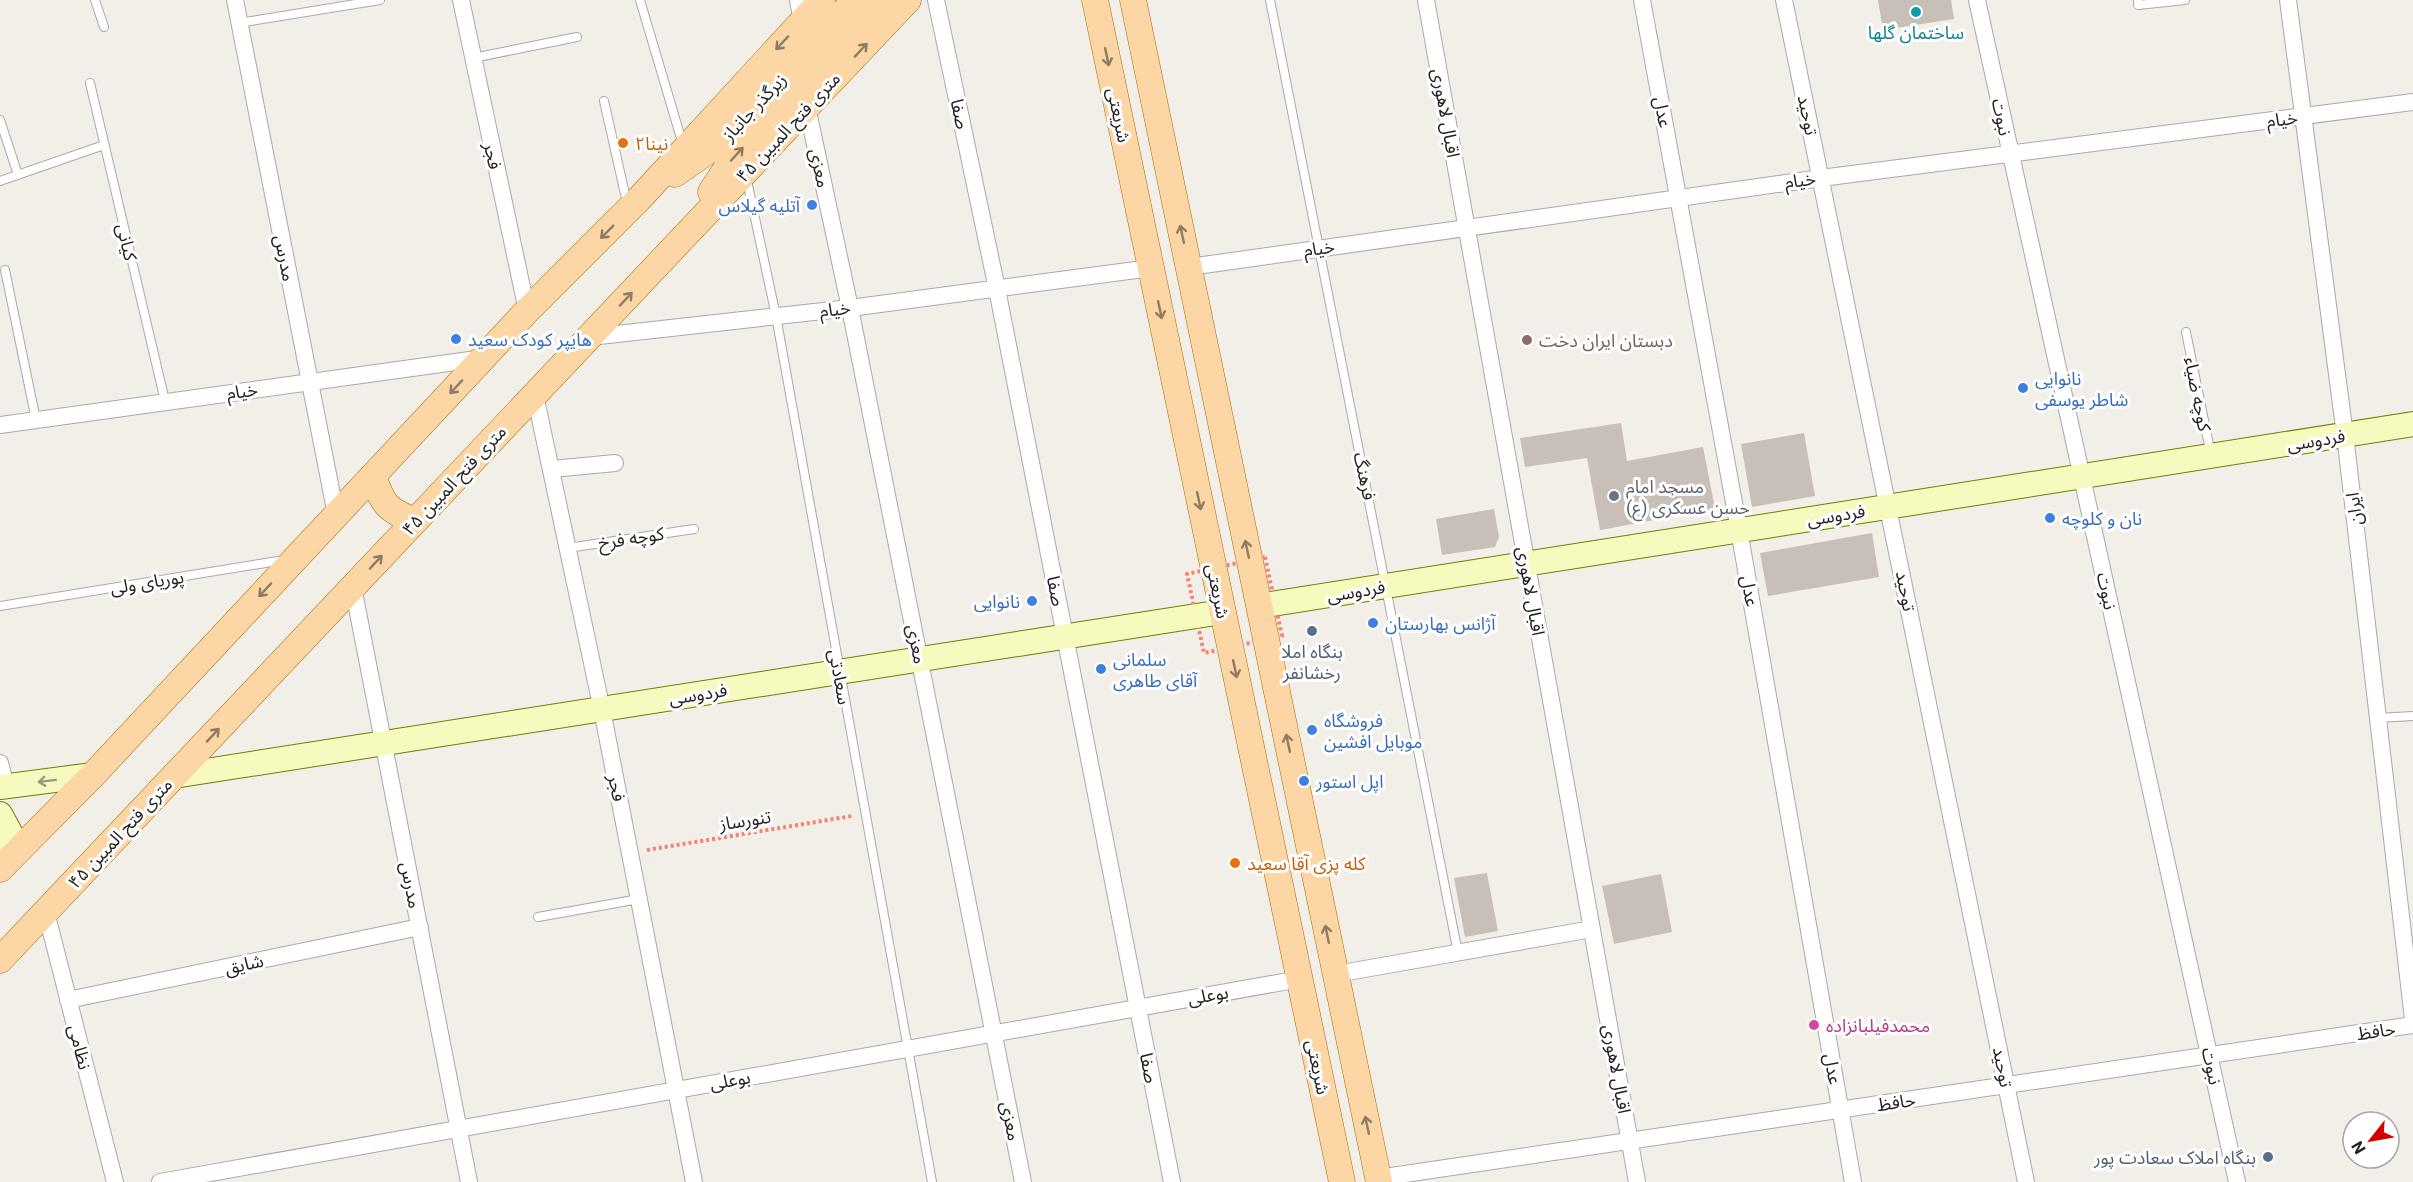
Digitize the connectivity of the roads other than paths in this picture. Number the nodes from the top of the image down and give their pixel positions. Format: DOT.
graph roads {
  1 [pos="95,0"];
  2 [pos="235,0"];
  3 [pos="380,0"];
  4 [pos="461,0"];
  5 [pos="640,0"];
  6 [pos="822,0"];
  7 [pos="855,0"];
  8 [pos="883,0"];
  9 [pos="908,0"];
  10 [pos="936,0"];
  11 [pos="1095,0"];
  12 [pos="1133,0"];
  13 [pos="1270,0"];
  14 [pos="1426,0"];
  15 [pos="1642,0"];
  16 [pos="1784,0"];
  17 [pos="1977,0"];
  18 [pos="2138,0"];
  19 [pos="2185,0"];
  20 [pos="2288,0"];
  21 [pos="800,11"];
  22 [pos="239,23"];
  23 [pos="104,27"];
  24 [pos="577,37"];
  25 [pos="472,58"];
  26 [pos="90,82"];
  27 [pos="604,101"];
  28 [pos="2413,102"];
  29 [pos="807,107"];
  30 [pos="2304,117"];
  31 [pos="0,120"];
  32 [pos="104,145"];
  33 [pos="684,149"];
  34 [pos="2010,153"];
  35 [pos="745,172"];
  36 [pos="18,175"];
  37 [pos="1821,177"];
  38 [pos="0,181"];
  39 [pos="1679,197"];
  40 [pos="634,204"];
  41 [pos="1467,226"];
  42 [pos="683,238"];
  43 [pos="1318,248"];
  44 [pos="1189,267"];
  45 [pos="1151,268"];
  46 [pos="5,270"];
  47 [pos="997,289"];
  48 [pos="850,308"];
  49 [pos="527,311"];
  50 [pos="776,316"];
  51 [pos="2186,332"];
  52 [pos="590,337"];
  53 [pos="484,358"];
  54 [pos="310,382"];
  55 [pos="535,395"];
  56 [pos="165,402"];
  57 [pos="36,420"];
  58 [pos="2413,424"];
  59 [pos="0,425"];
  60 [pos="2345,435"];
  61 [pos="2211,456"];
  62 [pos="615,463"];
  63 [pos="552,469"];
  64 [pos="373,476"];
  65 [pos="2081,476"];
  66 [pos="1889,506"];
  67 [pos="336,515"];
  68 [pos="415,521"];
  69 [pos="694,529"];
  70 [pos="1739,530"];
  71 [pos="568,548"];
  72 [pos="293,559"];
  73 [pos="1526,564"];
  74 [pos="1387,586"];
  75 [pos="353,587"];
  76 [pos="0,606"];
  77 [pos="1259,606"];
  78 [pos="1222,612"];
  79 [pos="1065,636"];
  80 [pos="920,660"];
  81 [pos="839,672"];
  82 [pos="602,710"];
  83 [pos="2413,716"];
  84 [pos="2378,718"];
  85 [pos="384,744"];
  86 [pos="93,775"];
  87 [pos="174,776"];
  88 [pos="2,779"];
  89 [pos="0,814"];
  90 [pos="6,863"];
  91 [pos="639,899"];
  92 [pos="46,912"];
  93 [pos="538,917"];
  94 [pos="420,927"];
  95 [pos="1592,929"];
  96 [pos="1458,953"];
  97 [pos="0,960"];
  98 [pos="1336,974"];
  99 [pos="1299,979"];
  100 [pos="68,1000"];
  101 [pos="1137,1008"];
  102 [pos="2413,1019"];
  103 [pos="2413,1025"];
  104 [pos="994,1033"];
  105 [pos="908,1049"];
  106 [pos="2209,1055"];
  107 [pos="2006,1085"];
  108 [pos="676,1090"];
  109 [pos="1840,1110"];
  110 [pos="458,1129"];
  111 [pos="1629,1141"];
  112 [pos="1378,1180"];
  113 [pos="115,1182"];
  114 [pos="160,1182"];
  115 [pos="469,1182"];
  116 [pos="694,1182"];
  117 [pos="932,1182"];
  118 [pos="1023,1182"];
  119 [pos="1172,1182"];
  120 [pos="1342,1182"];
  121 [pos="1637,1182"];
  122 [pos="1853,1182"];
  123 [pos="2026,1182"];
  124 [pos="2237,1182"];
  1 -- 23 [label="lane"];
  2 -- 22 [label="street, مدرس"];
  3 -- 22 [label="lane"];
  4 -- 25 [label="street, فجر"];
  5 -- 33 [label="lane"];
  6 -- 21 [label="main road"];
  7 -- 40 [label="main road, زیرگذر جانباز"];
  42 -- 8 [label="main road, زیرگذر جانباز, one-way"];
  29 -- 9 [label="main road, ۴۵ متری فتح المبین, one-way"];
  10 -- 47 [label="street, صفا"];
  11 -- 45 [label="main road, شریعتی, one-way"];
  44 -- 12 [label="main road, شریعتی, one-way"];
  13 -- 43 [label="lane, فرهنگ"];
  14 -- 41 [label="street, اقبال لاهوری"];
  15 -- 39 [label="street, عدل"];
  16 -- 37 [label="street, توحید"];
  17 -- 34 [label="street, نبوت"];
  18 -- 19 [label="lane"];
  20 -- 30 [label="street, ایران"];
  21 -- 33 [label="main road, one-way"];
  22 -- 54 [label="street, مدرس"];
  24 -- 25 [label="lane"];
  25 -- 49 [label="street, فجر"];
  26 -- 32 [label="lane, کیانی"];
  27 -- 40 [label="lane"];
  28 -- 30 [label="street, خیام"];
  29 -- 35 [label="main road, ۴۵ متری فتح المبین"];
  29 -- 48 [label="street, معزی"];
  30 -- 34 [label="street, خیام"];
  30 -- 60 [label="street, ایران"];
  31 -- 36 [label="lane"];
  32 -- 36 [label="lane"];
  32 -- 56 [label="lane, کیانی"];
  33 -- 40 [label="main road"];
  34 -- 37 [label="street, خیام"];
  34 -- 65 [label="street, نبوت"];
  35 -- 42 [label="main road, ۴۵ متری فتح المبین"];
  35 -- 50 [label="lane, سعادتی"];
  36 -- 38 [label="lane"];
  37 -- 39 [label="street, خیام"];
  37 -- 66 [label="street, توحید"];
  39 -- 41 [label="street, خیام"];
  39 -- 70 [label="street, عدل"];
  40 -- 49 [label="main road, one-way"];
  41 -- 43 [label="street, خیام"];
  41 -- 73 [label="street, اقبال لاهوری"];
  52 -- 42 [label="main road, ۴۵ متری فتح المبین, one-way"];
  43 -- 44 [label="street, خیام"];
  43 -- 74 [label="lane, فرهنگ"];
  77 -- 44 [label="main road, شریعتی, one-way"];
  45 -- 47 [label="street, خیام"];
  45 -- 78 [label="main road, شریعتی, one-way"];
  46 -- 57 [label="lane"];
  47 -- 48 [label="street, خیام"];
  47 -- 79 [label="street, صفا"];
  48 -- 50 [label="street, خیام"];
  48 -- 80 [label="street, معزی"];
  49 -- 53 [label="main road"];
  50 -- 52 [label="street, خیام"];
  50 -- 81 [label="lane, سعادتی"];
  51 -- 61 [label="lane, کوچه ضیاء"];
  52 -- 55 [label="main road, ۴۵ متری فتح المبین"];
  53 -- 54 [label="street, خیام"];
  53 -- 64 [label="main road, one-way"];
  54 -- 56 [label="street, خیام"];
  54 -- 67 [label="street, مدرس"];
  55 -- 63 [label="street, فجر"];
  55 -- 68 [label="main road, ۴۵ متری فتح المبین"];
  56 -- 57 [label="street, خیام"];
  57 -- 59 [label="street, خیام"];
  58 -- 60 [label="main road, فردوسی"];
  60 -- 61 [label="main road, فردوسی"];
  60 -- 84 [label="street, ایران"];
  61 -- 65 [label="main road, فردوسی"];
  62 -- 63 [label="street"];
  63 -- 71 [label="street, فجر"];
  64 -- 67 [label="main road"];
  64 -- 68 [label="main road"];
  65 -- 66 [label="main road, فردوسی"];
  65 -- 106 [label="street, نبوت"];
  66 -- 70 [label="main road, فردوسی"];
  66 -- 107 [label="street, توحید"];
  67 -- 72 [label="main road"];
  75 -- 68 [label="main road, ۴۵ متری فتح المبین, one-way"];
  69 -- 71 [label="lane, کوچه فرخ"];
  70 -- 73 [label="main road, فردوسی"];
  70 -- 109 [label="street, عدل"];
  71 -- 82 [label="street, فجر"];
  72 -- 76 [label="lane, پوریای ولی"];
  72 -- 86 [label="main road, one-way"];
  73 -- 74 [label="main road, فردوسی"];
  73 -- 95 [label="street, اقبال لاهوری"];
  74 -- 77 [label="main road, فردوسی"];
  74 -- 96 [label="lane, فرهنگ"];
  75 -- 85 [label="street, مدرس"];
  87 -- 75 [label="main road, ۴۵ متری فتح المبین, one-way"];
  77 -- 78 [label="main road"];
  98 -- 77 [label="main road, شریعتی, one-way"];
  78 -- 79 [label="main road, فردوسی"];
  78 -- 99 [label="main road, شریعتی, one-way"];
  79 -- 80 [label="main road, فردوسی"];
  79 -- 101 [label="street, صفا"];
  80 -- 81 [label="main road, فردوسی"];
  80 -- 104 [label="street, معزی"];
  81 -- 82 [label="main road, فردوسی"];
  81 -- 105 [label="lane, سعادتی"];
  82 -- 85 [label="main road, فردوسی"];
  82 -- 91 [label="street, فجر"];
  83 -- 84 [label="lane"];
  84 -- 102 [label="street, ایران"];
  85 -- 87 [label="main road, فردوسی"];
  85 -- 94 [label="street, مدرس"];
  86 -- 88 [label="main road, one-way"];
  86 -- 90 [label="main road"];
  87 -- 92 [label="main road, ۴۵ متری فتح المبین"];
  89 -- 90 [label="main road"];
  91 -- 93 [label="lane"];
  91 -- 108 [label="street, فجر"];
  92 -- 97 [label="main road, ۴۵ متری فتح المبین"];
  92 -- 100 [label="street, نظامی"];
  94 -- 100 [label="street, شایق"];
  94 -- 110 [label="street, مدرس"];
  95 -- 96 [label="street"];
  95 -- 111 [label="street, اقبال لاهوری"];
  96 -- 98 [label="street"];
  112 -- 98 [label="main road, شریعتی, one-way"];
  99 -- 101 [label="street, بوعلی"];
  99 -- 120 [label="main road, شریعتی"];
  100 -- 113 [label="street, نظامی"];
  101 -- 104 [label="street, بوعلی"];
  101 -- 119 [label="street, صفا"];
  103 -- 106 [label="street, حافظ"];
  104 -- 105 [label="street, بوعلی"];
  104 -- 118 [label="street, معزی"];
  105 -- 108 [label="street, بوعلی"];
  105 -- 117 [label="lane, سعادتی"];
  106 -- 107 [label="street, حافظ"];
  106 -- 124 [label="street, نبوت"];
  107 -- 109 [label="street, حافظ"];
  107 -- 123 [label="street, توحید"];
  108 -- 110 [label="street, بوعلی"];
  108 -- 116 [label="street, فجر"];
  109 -- 111 [label="street, حافظ"];
  109 -- 122 [label="street, عدل"];
  110 -- 114 [label="street, بوعلی"];
  110 -- 115 [label="street, مدرس"];
  111 -- 112 [label="street, حافظ"];
  111 -- 121 [label="street, اقبال لاهوری"];
}
